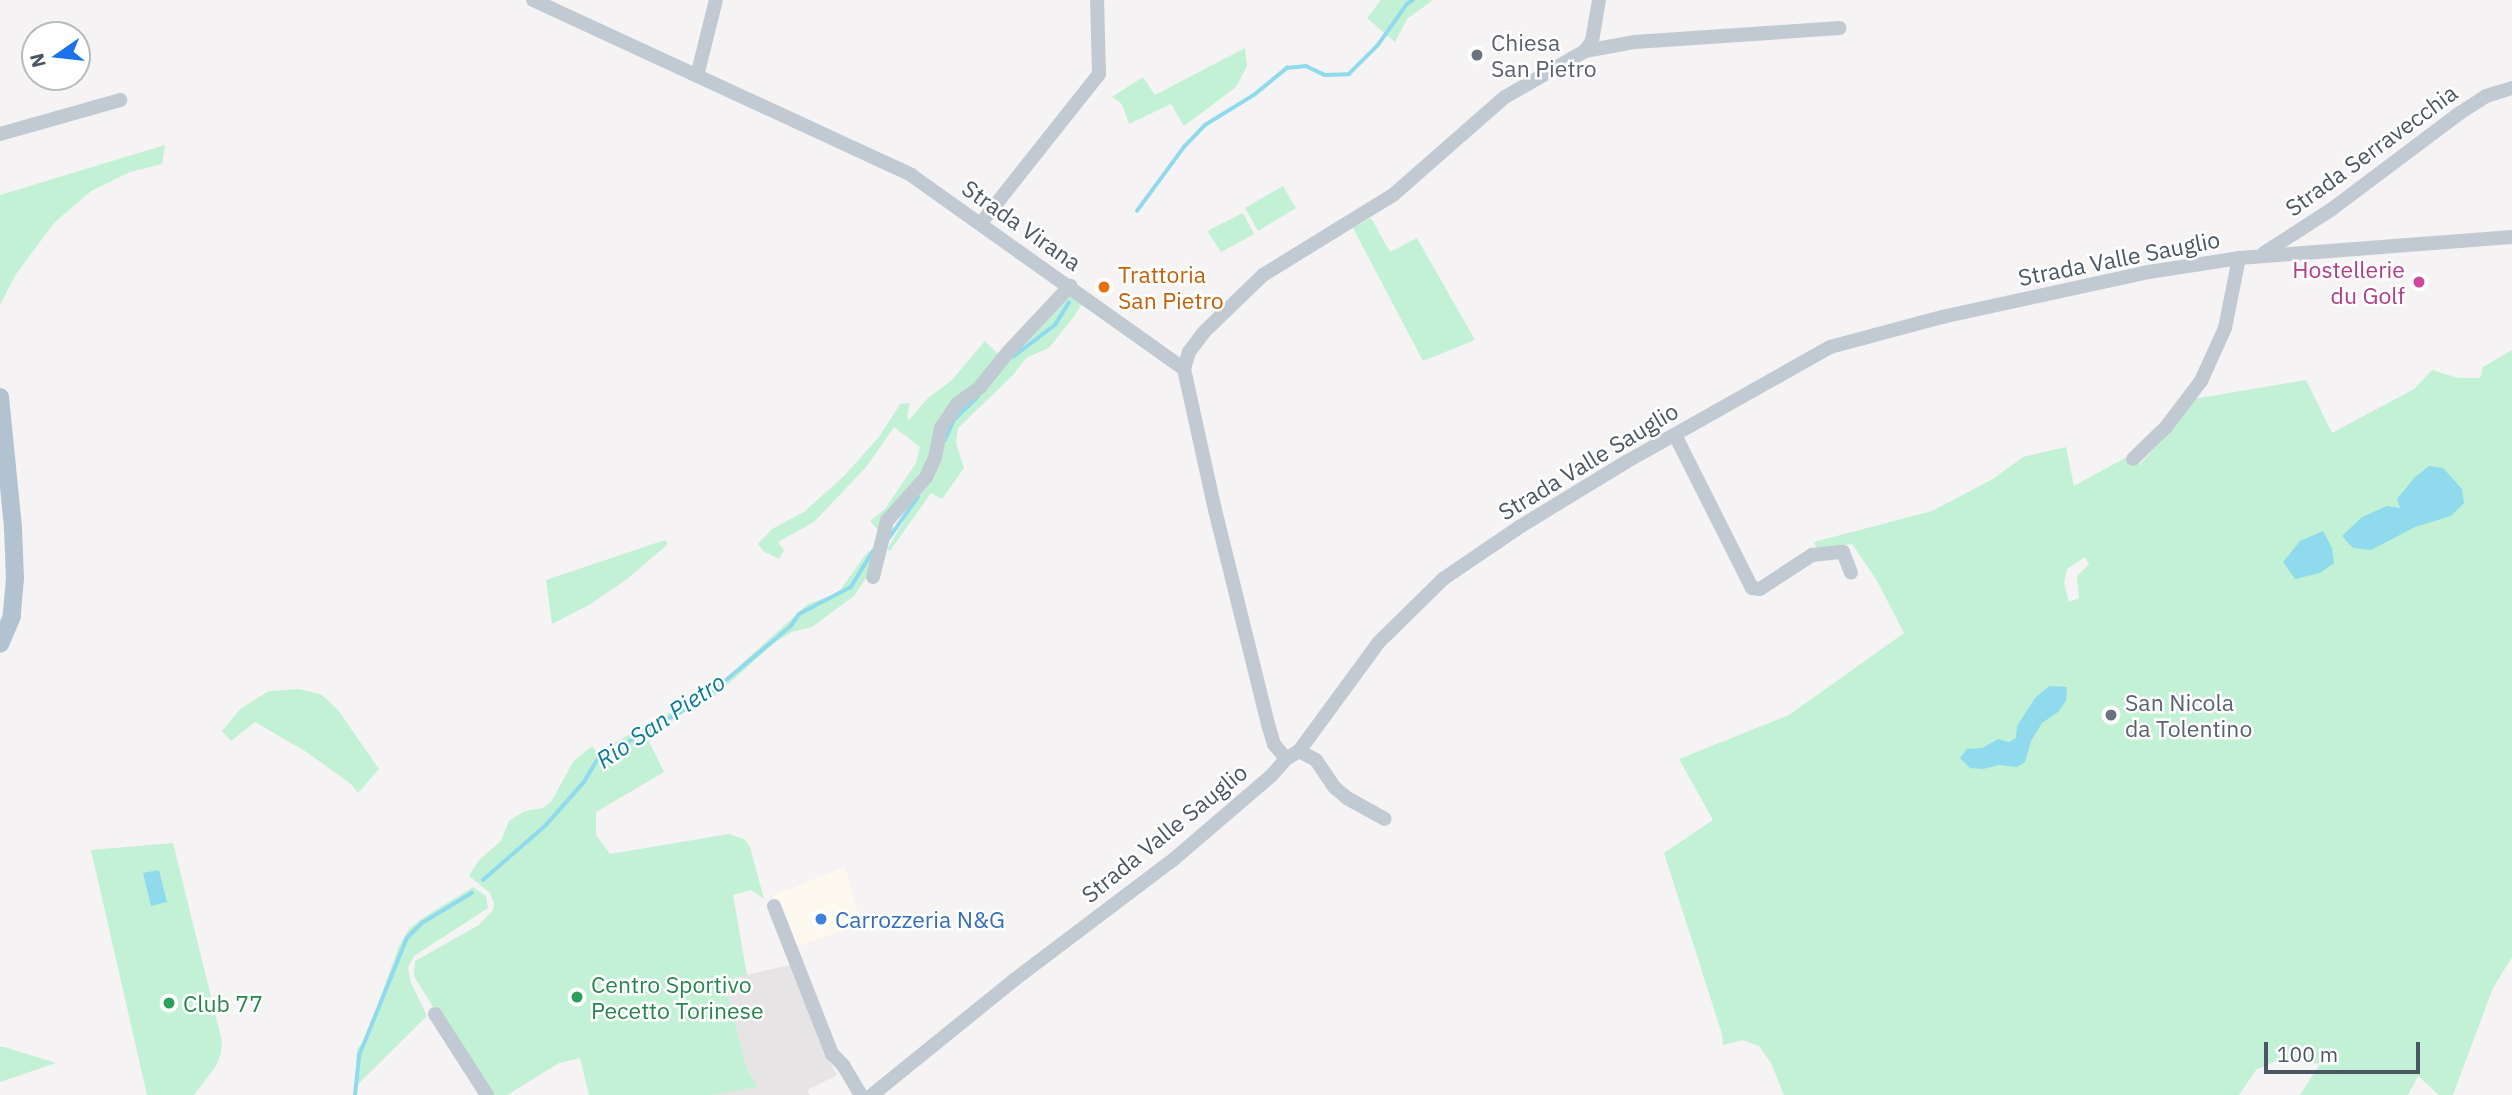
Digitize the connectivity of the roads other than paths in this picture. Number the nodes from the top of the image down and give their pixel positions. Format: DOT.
graph roads {
  1 [pos="533,0"];
  2 [pos="716,0"];
  3 [pos="1097,0"];
  4 [pos="1599,0"];
  5 [pos="1840,29"];
  6 [pos="1585,51"];
  7 [pos="698,76"];
  8 [pos="2512,88"];
  9 [pos="120,100"];
  10 [pos="0,134"];
  11 [pos="981,223"];
  12 [pos="2512,237"];
  13 [pos="2260,256"];
  14 [pos="2239,258"];
  15 [pos="1070,286"];
  16 [pos="1184,369"];
  17 [pos="0,397"];
  18 [pos="1675,435"];
  19 [pos="2133,459"];
  20 [pos="1851,573"];
  21 [pos="873,577"];
  22 [pos="0,645"];
  23 [pos="1292,755"];
  24 [pos="1385,819"];
  25 [pos="774,906"];
  26 [pos="435,1014"];
  27 [pos="487,1095"];
  28 [pos="861,1095"];
  29 [pos="872,1095"];
  1 -- 7 [label="street, Strada Virana"];
  2 -- 7 [label="street"];
  3 -- 11 [label="street"];
  4 -- 6 [label="street"];
  5 -- 6 [label="street"];
  6 -- 16 [label="street"];
  7 -- 11 [label="street, Strada Virana"];
  8 -- 13 [label="street, Strada Serravecchia"];
  9 -- 10 [label="street"];
  11 -- 15 [label="street, Strada Virana"];
  12 -- 13 [label="street, Strada Valle Sauglio"];
  13 -- 14 [label="street, Strada Valle Sauglio"];
  14 -- 18 [label="street, Strada Valle Sauglio"];
  14 -- 19 [label="street"];
  15 -- 16 [label="street, Strada Virana"];
  15 -- 21 [label="street"];
  16 -- 23 [label="street"];
  17 -- 22 [label="main road"];
  18 -- 20 [label="street"];
  18 -- 23 [label="street, Strada Valle Sauglio"];
  23 -- 24 [label="street"];
  23 -- 29 [label="street, Strada Valle Sauglio"];
  25 -- 28 [label="street"];
  26 -- 27 [label="street"];
}
